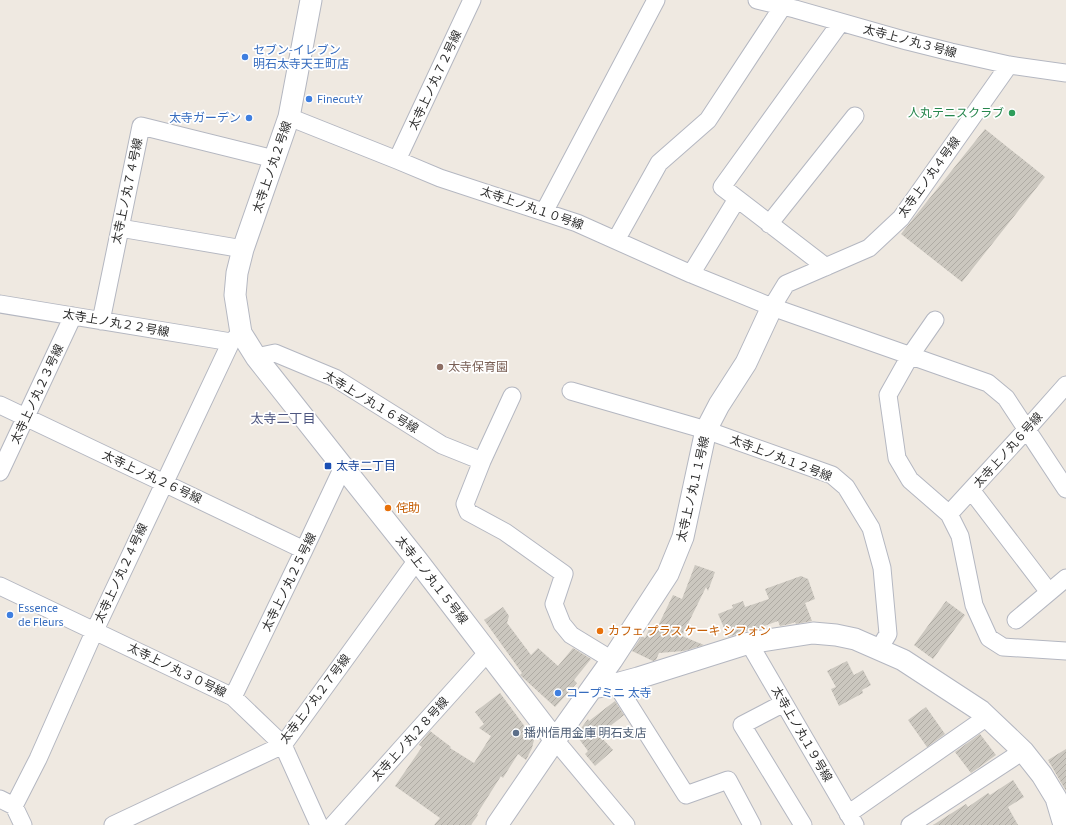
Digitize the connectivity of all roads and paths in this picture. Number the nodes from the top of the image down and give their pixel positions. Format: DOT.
graph roads {
  1 [pos="311,0"];
  2 [pos="472,0"];
  3 [pos="656,0"];
  4 [pos="757,0"];
  5 [pos="783,6"];
  6 [pos="841,22"];
  7 [pos="1009,65"];
  8 [pos="1066,73"];
  9 [pos="855,116"];
  10 [pos="289,117"];
  11 [pos="274,159"];
  12 [pos="397,160"];
  13 [pos="737,199"];
  14 [pos="544,212"];
  15 [pos="769,224"];
  16 [pos="120,228"];
  17 [pos="616,240"];
  18 [pos="243,249"];
  19 [pos="826,267"];
  20 [pos="692,274"];
  21 [pos="0,304"];
  22 [pos="772,307"];
  23 [pos="73,316"];
  24 [pos="101,320"];
  25 [pos="935,320"];
  26 [pos="236,338"];
  27 [pos="910,356"];
  28 [pos="256,357"];
  29 [pos="1066,385"];
  30 [pos="571,391"];
  31 [pos="512,396"];
  32 [pos="0,405"];
  33 [pos="25,418"];
  34 [pos="1027,429"];
  35 [pos="706,430"];
  36 [pos="482,461"];
  37 [pos="343,467"];
  38 [pos="0,472"];
  39 [pos="164,483"];
  40 [pos="1066,489"];
  41 [pos="971,490"];
  42 [pos="949,514"];
  43 [pos="304,550"];
  44 [pos="417,560"];
  45 [pos="1066,578"];
  46 [pos="0,586"];
  47 [pos="1049,592"];
  48 [pos="1016,620"];
  49 [pos="95,630"];
  50 [pos="749,643"];
  51 [pos="878,649"];
  52 [pos="1066,651"];
  53 [pos="487,653"];
  54 [pos="612,660"];
  55 [pos="616,684"];
  56 [pos="592,688"];
  57 [pos="233,697"];
  58 [pos="784,703"];
  59 [pos="987,716"];
  60 [pos="555,740"];
  61 [pos="283,745"];
  62 [pos="1023,751"];
  63 [pos="7,802"];
  64 [pos="851,820"];
  65 [pos="927,820"];
  66 [pos="23,825"];
  67 [pos="113,825"];
  68 [pos="319,825"];
  69 [pos="333,825"];
  70 [pos="496,825"];
  71 [pos="626,825"];
  72 [pos="752,825"];
  73 [pos="803,825"];
  74 [pos="910,825"];
  75 [pos="1064,825"];
  1 -- 10 [label="street, 太寺上ノ丸２号線"];
  2 -- 12 [label="street, 太寺上ノ丸７２号線"];
  3 -- 14 [label="street"];
  4 -- 5 [label="street, 太寺上ノ丸３号線"];
  5 -- 6 [label="street, 太寺上ノ丸３号線"];
  5 -- 17 [label="street"];
  6 -- 7 [label="street, 太寺上ノ丸３号線"];
  6 -- 13 [label="street"];
  7 -- 8 [label="street, 太寺上ノ丸３号線"];
  7 -- 19 [label="street, 太寺上ノ丸４号線"];
  9 -- 15 [label="street"];
  10 -- 11 [label="street, 太寺上ノ丸２号線"];
  10 -- 12 [label="street, 太寺上ノ丸１０号線"];
  11 -- 16 [label="street, 太寺上ノ丸７４号線"];
  11 -- 18 [label="street, 太寺上ノ丸２号線"];
  12 -- 14 [label="street, 太寺上ノ丸１０号線"];
  13 -- 15 [label="street"];
  13 -- 20 [label="street"];
  14 -- 17 [label="street, 太寺上ノ丸１０号線"];
  15 -- 19 [label="street"];
  16 -- 18 [label="street"];
  16 -- 24 [label="street, 太寺上ノ丸７４号線"];
  17 -- 20 [label="street, 太寺上ノ丸１０号線"];
  18 -- 26 [label="street, 太寺上ノ丸２号線"];
  19 -- 22 [label="street, 太寺上ノ丸４号線"];
  20 -- 22 [label="street, 太寺上ノ丸１０号線"];
  21 -- 23 [label="street, 太寺上ノ丸２２号線"];
  22 -- 27 [label="street, 太寺上ノ丸１０号線"];
  22 -- 35 [label="street, 太寺上ノ丸１１号線"];
  23 -- 24 [label="street, 太寺上ノ丸２２号線"];
  23 -- 33 [label="street, 太寺上ノ丸２３号線"];
  24 -- 26 [label="street, 太寺上ノ丸２２号線"];
  25 -- 27 [label="street"];
  26 -- 28 [label="street, 太寺上ノ丸１５号線"];
  26 -- 39 [label="street, 太寺上ノ丸２４号線"];
  27 -- 34 [label="street, 太寺上ノ丸１０号線"];
  27 -- 42 [label="street"];
  28 -- 36 [label="street, 太寺上ノ丸１６号線"];
  28 -- 37 [label="street, 太寺上ノ丸１５号線"];
  29 -- 34 [label="street, 太寺上ノ丸６号線"];
  30 -- 35 [label="street, 太寺上ノ丸１２号線"];
  31 -- 36 [label="street"];
  32 -- 33 [label="street, 太寺上ノ丸２６号線"];
  33 -- 38 [label="street, 太寺上ノ丸２３号線"];
  33 -- 39 [label="street, 太寺上ノ丸２６号線"];
  34 -- 40 [label="street, 太寺上ノ丸１０号線"];
  34 -- 41 [label="street, 太寺上ノ丸６号線"];
  35 -- 51 [label="street, 太寺上ノ丸１２号線"];
  35 -- 54 [label="street, 太寺上ノ丸１１号線"];
  36 -- 54 [label="street"];
  37 -- 43 [label="street, 太寺上ノ丸２５号線"];
  37 -- 44 [label="street, 太寺上ノ丸１５号線"];
  39 -- 43 [label="street, 太寺上ノ丸２６号線"];
  39 -- 49 [label="street, 太寺上ノ丸２４号線"];
  41 -- 42 [label="street, 太寺上ノ丸６号線"];
  41 -- 47 [label="street"];
  42 -- 52 [label="street"];
  43 -- 57 [label="street, 太寺上ノ丸２５号線"];
  44 -- 53 [label="street, 太寺上ノ丸１５号線"];
  44 -- 61 [label="street, 太寺上ノ丸２７号線"];
  45 -- 47 [label="street"];
  46 -- 49 [label="street, 太寺上ノ丸３０号線"];
  47 -- 48 [label="street"];
  49 -- 57 [label="street, 太寺上ノ丸３０号線"];
  49 -- 63 [label="street, 太寺上ノ丸２４号線"];
  50 -- 51 [label="street"];
  50 -- 55 [label="street"];
  50 -- 58 [label="street, 太寺上ノ丸１９号線"];
  51 -- 59 [label="street"];
  53 -- 60 [label="street, 太寺上ノ丸１５号線"];
  53 -- 69 [label="street, 太寺上ノ丸２８号線"];
  54 -- 56 [label="street, 太寺上ノ丸１１号線"];
  55 -- 56 [label="street"];
  55 -- 72 [label="street"];
  56 -- 60 [label="street, 太寺上ノ丸１１号線"];
  57 -- 61 [label="street, 太寺上ノ丸３０号線"];
  58 -- 64 [label="street, 太寺上ノ丸１９号線"];
  58 -- 73 [label="street"];
  59 -- 62 [label="street"];
  59 -- 64 [label="street"];
  60 -- 70 [label="street, 太寺上ノ丸１１号線"];
  60 -- 71 [label="street, 太寺上ノ丸１５号線"];
  61 -- 67 [label="street, 太寺上ノ丸２７号線"];
  61 -- 68 [label="street, 太寺上ノ丸３０号線"];
  62 -- 65 [label="street"];
  62 -- 75 [label="street"];
  63 -- 66 [label="street"];
  65 -- 74 [label="street"];
}
